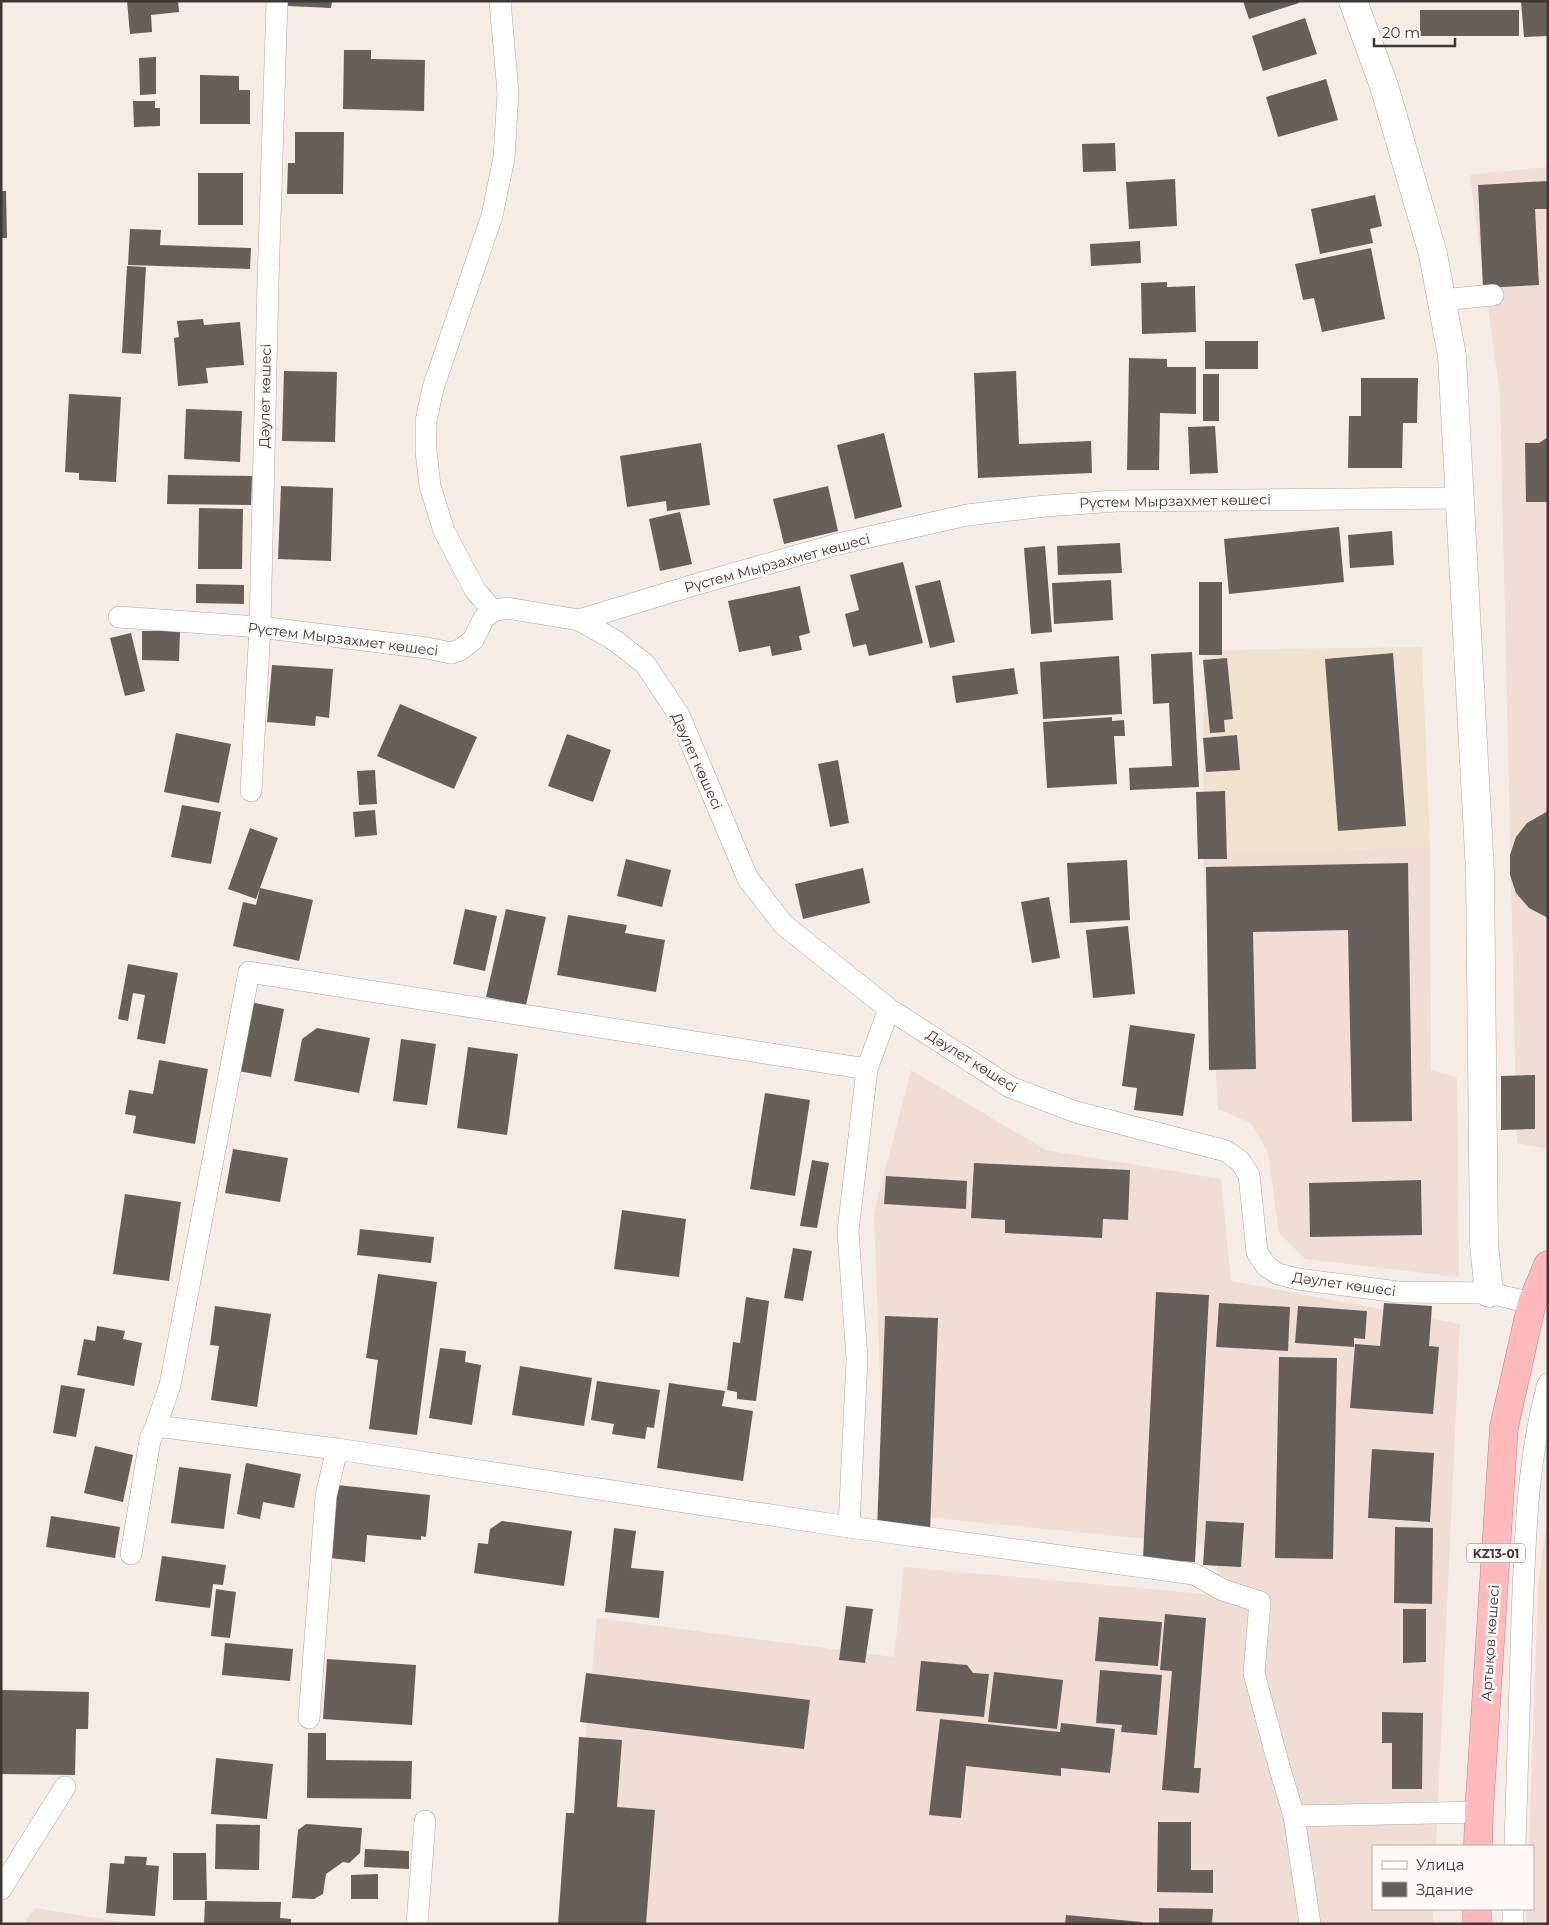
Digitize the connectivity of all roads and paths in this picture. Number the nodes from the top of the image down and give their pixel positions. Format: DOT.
graph roads {
  1 [pos="277,1"];
  2 [pos="500,1"];
  3 [pos="1353,1"];
  4 [pos="1493,295"];
  5 [pos="1442,300"];
  6 [pos="1461,498"];
  7 [pos="493,610"];
  8 [pos="118,617"];
  9 [pos="579,620"];
  10 [pos="260,627"];
  11 [pos="251,791"];
  12 [pos="889,1009"];
  13 [pos="867,1069"];
  14 [pos="1548,1265"];
  15 [pos="1488,1293"];
  16 [pos="1532,1303"];
  17 [pos="1548,1384"];
  18 [pos="156,1426"];
  19 [pos="337,1449"];
  20 [pos="848,1527"];
  21 [pos="131,1554"];
  22 [pos="309,1718"];
  23 [pos="65,1787"];
  24 [pos="1479,1812"];
  25 [pos="1294,1816"];
  26 [pos="425,1820"];
  27 [pos="1478,1845"];
  28 [pos="1515,1845"];
  29 [pos="1,1889"];
  30 [pos="1477,1910"];
  31 [pos="1513,1910"];
  32 [pos="417,1924"];
  33 [pos="1310,1924"];
  34 [pos="1477,1924"];
  35 [pos="1513,1924"];
  1 -- 10 [label="street, Дәулет көшесі"];
  2 -- 7 [label="street"];
  3 -- 5 [label="main road"];
  4 -- 5 [label="street"];
  5 -- 6 [label="main road"];
  6 -- 9 [label="street, Рүстем Мырзахмет көшесі"];
  6 -- 15 [label="main road"];
  7 -- 9 [label="street, Рүстем Мырзахмет көшесі"];
  7 -- 10 [label="street, Рүстем Мырзахмет көшесі"];
  8 -- 10 [label="street, Рүстем Мырзахмет көшесі"];
  9 -- 12 [label="street, Дәулет көшесі"];
  10 -- 11 [label="street, Дәулет көшесі"];
  12 -- 13 [label="street"];
  12 -- 15 [label="street, Дәулет көшесі"];
  13 -- 18 [label="street"];
  13 -- 20 [label="street"];
  14 -- 16 [label="highway, Артықов көшесі / KZ13-01"];
  15 -- 16 [label="street, Дәулет көшесі"];
  16 -- 24 [label="highway, Артықов көшесі / KZ13-01"];
  17 -- 28 [label="street"];
  18 -- 19 [label="street"];
  18 -- 21 [label="street"];
  19 -- 20 [label="street"];
  19 -- 22 [label="street"];
  20 -- 25 [label="street"];
  23 -- 29 [label="street"];
  24 -- 25 [label="street"];
  24 -- 27 [label="highway, Артықов көшесі / KZ13-01"];
  25 -- 33 [label="street"];
  26 -- 32 [label="street"];
  30 -- 34 [label="highway"];
  31 -- 35 [label="street"];
}
